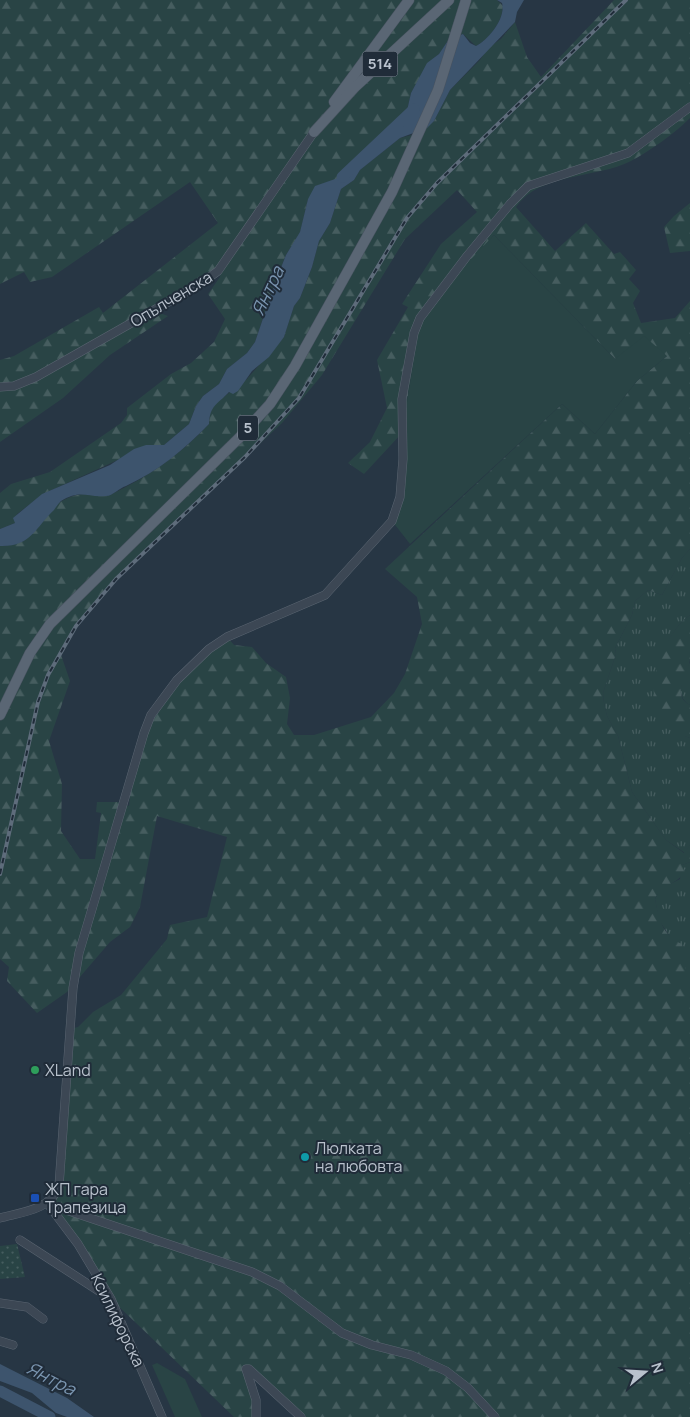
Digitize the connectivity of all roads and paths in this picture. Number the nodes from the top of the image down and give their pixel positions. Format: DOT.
graph roads {
  1 [pos="409,0"];
  2 [pos="449,0"];
  3 [pos="466,0"];
  4 [pos="690,107"];
  5 [pos="314,132"];
  6 [pos="0,387"];
  7 [pos="0,715"];
  8 [pos="48,1204"];
  9 [pos="0,1218"];
  10 [pos="20,1240"];
  11 [pos="111,1299"];
  12 [pos="0,1303"];
  13 [pos="43,1319"];
  14 [pos="0,1341"];
  15 [pos="13,1345"];
  16 [pos="162,1417"];
  17 [pos="256,1417"];
  18 [pos="302,1417"];
  19 [pos="495,1417"];
  1 -- 5 [label="main road, 514"];
  2 -- 5 [label="main road, 514"];
  3 -- 7 [label="main road, 5"];
  4 -- 8 [label="street"];
  5 -- 6 [label="street, Опълченска / 514"];
  8 -- 9 [label="street"];
  8 -- 11 [label="street, Ксилифорска"];
  8 -- 19 [label="street"];
  10 -- 11 [label="street"];
  11 -- 16 [label="street, Ксилифорска"];
  12 -- 13 [label="street"];
  14 -- 15 [label="street"];
  17 -- 18 [label="street"];
}
